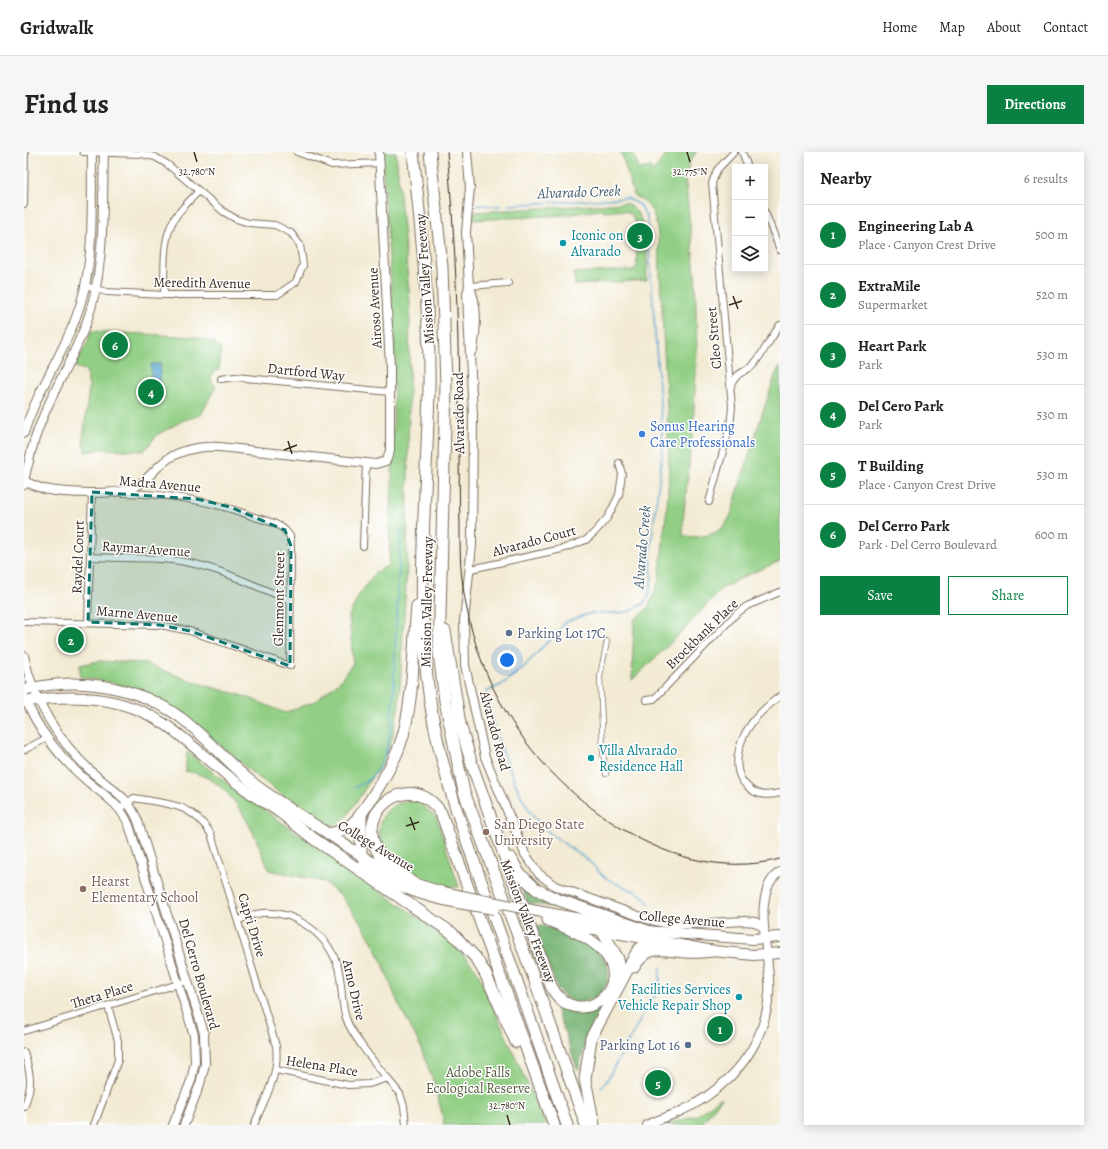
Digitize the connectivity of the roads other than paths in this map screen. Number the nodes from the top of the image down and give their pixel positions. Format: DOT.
graph roads {
  1 [pos="25,152"];
  2 [pos="83,152"];
  3 [pos="92,152"];
  4 [pos="104,152"];
  5 [pos="297,152"];
  6 [pos="380,152"];
  7 [pos="413,152"];
  8 [pos="430,152"];
  9 [pos="467,152"];
  10 [pos="734,152"];
  11 [pos="742,152"];
  12 [pos="380,163"];
  13 [pos="747,164"];
  14 [pos="199,191"];
  15 [pos="24,204"];
  16 [pos="768,220"];
  17 [pos="780,250"];
  18 [pos="508,283"];
  19 [pos="85,286"];
  20 [pos="469,286"];
  21 [pos="95,288"];
  22 [pos="164,295"];
  23 [pos="780,325"];
  24 [pos="221,379"];
  25 [pos="731,391"];
  26 [pos="390,392"];
  27 [pos="24,433"];
  28 [pos="366,462"];
  29 [pos="619,463"];
  30 [pos="24,481"];
  31 [pos="24,487"];
  32 [pos="92,492"];
  33 [pos="119,493"];
  34 [pos="709,502"];
  35 [pos="288,532"];
  36 [pos="424,535"];
  37 [pos="363,546"];
  38 [pos="90,557"];
  39 [pos="471,570"];
  40 [pos="780,592"];
  41 [pos="290,600"];
  42 [pos="441,606"];
  43 [pos="24,622"];
  44 [pos="88,622"];
  45 [pos="607,641"];
  46 [pos="24,656"];
  47 [pos="290,666"];
  48 [pos="29,689"];
  49 [pos="780,696"];
  50 [pos="39,699"];
  51 [pos="25,700"];
  52 [pos="646,700"];
  53 [pos="47,738"];
  54 [pos="24,750"];
  55 [pos="606,774"];
  56 [pos="780,793"];
  57 [pos="127,802"];
  58 [pos="120,808"];
  59 [pos="487,808"];
  60 [pos="276,810"];
  61 [pos="361,814"];
  62 [pos="329,834"];
  63 [pos="361,854"];
  64 [pos="368,869"];
  65 [pos="780,872"];
  66 [pos="420,887"];
  67 [pos="458,899"];
  68 [pos="541,916"];
  69 [pos="239,920"];
  70 [pos="600,927"];
  71 [pos="763,927"];
  72 [pos="653,936"];
  73 [pos="780,937"];
  74 [pos="765,938"];
  75 [pos="713,952"];
  76 [pos="780,953"];
  77 [pos="767,955"];
  78 [pos="188,981"];
  79 [pos="620,981"];
  80 [pos="178,984"];
  81 [pos="108,1006"];
  82 [pos="24,1031"];
  83 [pos="590,1046"];
  84 [pos="24,1052"];
  85 [pos="276,1070"];
  86 [pos="388,1078"];
  87 [pos="24,1107"];
  88 [pos="94,1125"];
  89 [pos="173,1125"];
  90 [pos="184,1125"];
  91 [pos="254,1125"];
  92 [pos="406,1125"];
  93 [pos="553,1125"];
  94 [pos="568,1125"];
  95 [pos="586,1125"];
  96 [pos="594,1125"];
  97 [pos="647,1125"];
  1 -- 15 [label="street"];
  2 -- 3 [label="street"];
  3 -- 4 [label="street"];
  3 -- 19 [label="street"];
  4 -- 14 [label="street"];
  4 -- 21 [label="street"];
  5 -- 12 [label="street"];
  6 -- 12 [label="street, Airoso Avenue"];
  7 -- 36 [label="highway, Mission Valley Freeway"];
  8 -- 42 [label="highway, Mission Valley Freeway"];
  9 -- 20 [label="street, Alvarado Road"];
  10 -- 25 [label="street, Cleo Street"];
  11 -- 13 [label="street"];
  12 -- 26 [label="street, Airoso Avenue"];
  14 -- 22 [label="street"];
  14 -- 22 [label="street, Meredith Avenue"];
  16 -- 17 [label="street"];
  18 -- 20 [label="street"];
  19 -- 21 [label="street, Meredith Avenue"];
  19 -- 27 [label="street"];
  20 -- 39 [label="street, Alvarado Road"];
  21 -- 22 [label="street, Meredith Avenue"];
  21 -- 30 [label="street"];
  23 -- 25 [label="street"];
  24 -- 26 [label="street, Dartford Way"];
  25 -- 34 [label="street, Cleo Street"];
  26 -- 28 [label="street, Airoso Avenue"];
  28 -- 33 [label="street"];
  28 -- 37 [label="street"];
  29 -- 39 [label="street, Alvarado Court"];
  30 -- 31 [label="street"];
  30 -- 32 [label="street, Madra Avenue"];
  32 -- 33 [label="street, Madra Avenue"];
  32 -- 38 [label="street, Raydel Court"];
  33 -- 35 [label="street, Madra Avenue"];
  35 -- 41 [label="street, Glenmont Street"];
  36 -- 61 [label="highway"];
  36 -- 94 [label="highway, Mission Valley Freeway"];
  38 -- 41 [label="street, Raymar Avenue"];
  38 -- 44 [label="street, Raydel Court"];
  39 -- 71 [label="street, Alvarado Road"];
  40 -- 52 [label="street, Brockbank Place"];
  41 -- 47 [label="street, Glenmont Street"];
  42 -- 59 [label="highway"];
  42 -- 95 [label="highway, Mission Valley Freeway"];
  43 -- 44 [label="street, Marne Avenue"];
  44 -- 47 [label="street, Marne Avenue"];
  45 -- 55 [label="street"];
  46 -- 48 [label="street, Del Cerro Boulevard"];
  48 -- 50 [label="street, Del Cerro Boulevard"];
  48 -- 62 [label="main road, College Avenue"];
  49 -- 56 [label="street"];
  50 -- 51 [label="main road, College Avenue"];
  50 -- 57 [label="street, Del Cerro Boulevard"];
  50 -- 60 [label="main road, College Avenue"];
  51 -- 53 [label="street, Del Cerro Boulevard"];
  53 -- 54 [label="street"];
  53 -- 58 [label="street, Del Cerro Boulevard"];
  57 -- 58 [label="street"];
  57 -- 69 [label="street, Capri Drive"];
  57 -- 78 [label="street, Del Cerro Boulevard"];
  58 -- 80 [label="street, Del Cerro Boulevard"];
  59 -- 68 [label="highway"];
  59 -- 72 [label="highway"];
  60 -- 64 [label="main road, College Avenue"];
  60 -- 93 [label="highway"];
  61 -- 62 [label="highway"];
  61 -- 63 [label="highway"];
  62 -- 63 [label="main road, College Avenue"];
  63 -- 64 [label="highway"];
  63 -- 66 [label="main road, College Avenue"];
  64 -- 67 [label="main road, College Avenue"];
  65 -- 71 [label="street"];
  66 -- 67 [label="main road, College Avenue"];
  66 -- 93 [label="highway"];
  67 -- 68 [label="main road, College Avenue, bridge"];
  68 -- 70 [label="main road, College Avenue"];
  68 -- 70 [label="main road, College Avenue"];
  69 -- 85 [label="street, Capri Drive"];
  69 -- 86 [label="street, Arno Drive"];
  70 -- 72 [label="main road, College Avenue"];
  70 -- 79 [label="highway"];
  71 -- 74 [label="street"];
  72 -- 74 [label="main road, College Avenue"];
  72 -- 75 [label="main road, College Avenue"];
  72 -- 79 [label="highway"];
  73 -- 74 [label="main road, College Avenue"];
  74 -- 77 [label="street"];
  75 -- 77 [label="main road, College Avenue"];
  75 -- 83 [label="highway"];
  76 -- 77 [label="main road, College Avenue"];
  77 -- 97 [label="street"];
  78 -- 80 [label="street, Theta Place"];
  78 -- 90 [label="street, Del Cerro Boulevard"];
  79 -- 83 [label="highway"];
  80 -- 81 [label="street, Theta Place"];
  80 -- 89 [label="street, Del Cerro Boulevard"];
  81 -- 82 [label="street, Theta Place"];
  81 -- 88 [label="street"];
  83 -- 96 [label="highway"];
  84 -- 87 [label="street"];
  85 -- 86 [label="street, Helena Place"];
  85 -- 91 [label="street, Capri Drive"];
  86 -- 92 [label="street, Arno Drive"];
}
